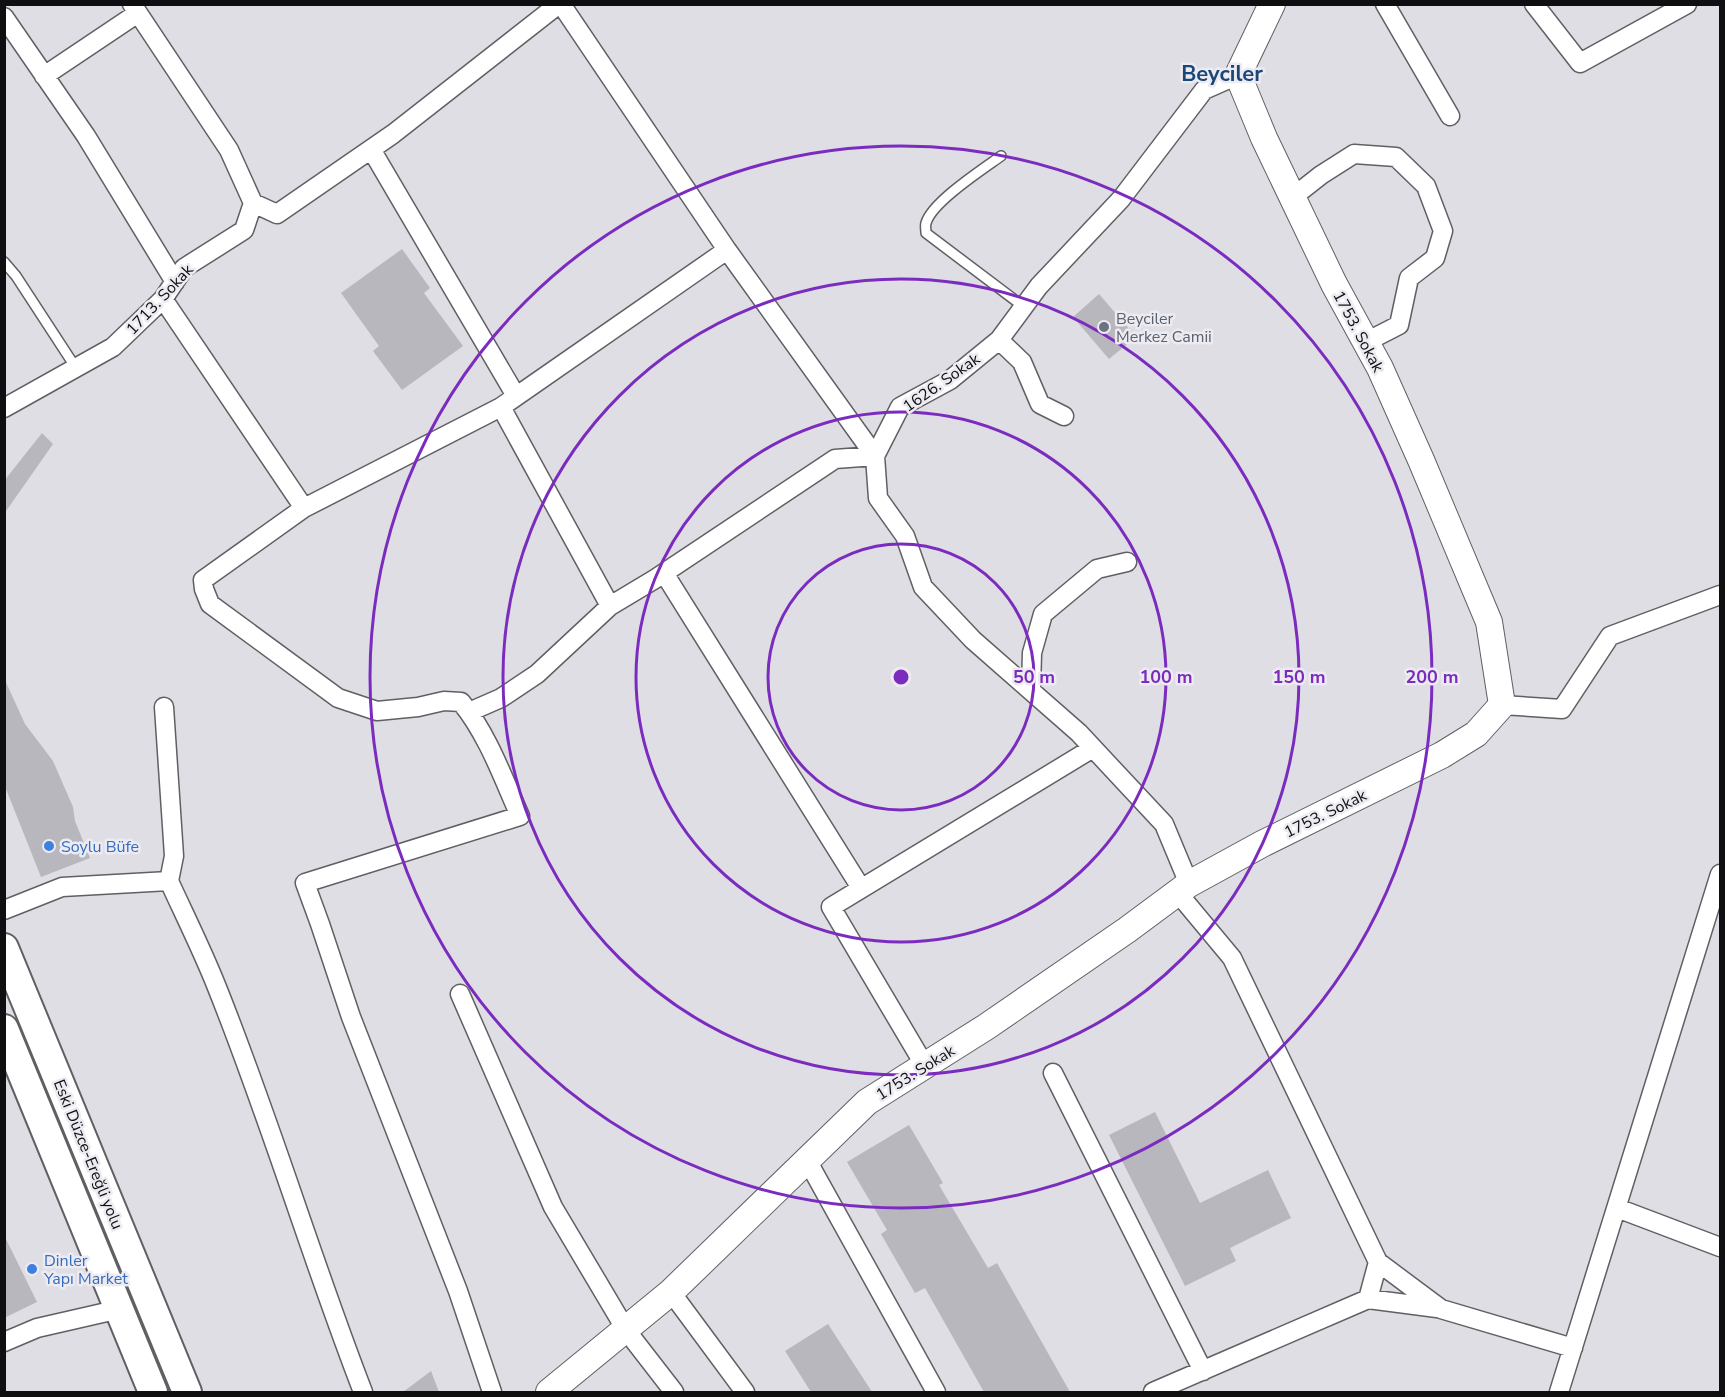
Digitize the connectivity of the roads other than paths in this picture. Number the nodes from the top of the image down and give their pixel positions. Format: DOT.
graph roads {
  1 [pos="560,4"];
  2 [pos="1272,4"];
  3 [pos="1385,4"];
  4 [pos="1534,4"];
  5 [pos="1687,4"];
  6 [pos="135,9"];
  7 [pos="4,17"];
  8 [pos="1238,75"];
  9 [pos="45,76"];
  10 [pos="1450,116"];
  11 [pos="371,149"];
  12 [pos="1001,156"];
  13 [pos="1293,197"];
  14 [pos="253,202"];
  15 [pos="727,250"];
  16 [pos="4,262"];
  17 [pos="175,282"];
  18 [pos="163,299"];
  19 [pos="1024,306"];
  20 [pos="999,340"];
  21 [pos="1366,342"];
  22 [pos="76,368"];
  23 [pos="516,396"];
  24 [pos="501,407"];
  25 [pos="4,408"];
  26 [pos="1064,416"];
  27 [pos="876,456"];
  28 [pos="304,508"];
  29 [pos="1127,562"];
  30 [pos="664,573"];
  31 [pos="1720,595"];
  32 [pos="610,606"];
  33 [pos="1031,689"];
  34 [pos="1502,705"];
  35 [pos="164,707"];
  36 [pos="469,712"];
  37 [pos="1093,748"];
  38 [pos="1720,874"];
  39 [pos="170,881"];
  40 [pos="861,888"];
  41 [pos="1183,888"];
  42 [pos="4,910"];
  43 [pos="4,948"];
  44 [pos="460,994"];
  45 [pos="4,1029"];
  46 [pos="925,1066"];
  47 [pos="12,1068"];
  48 [pos="1053,1073"];
  49 [pos="807,1160"];
  50 [pos="1617,1208"];
  51 [pos="1720,1246"];
  52 [pos="1378,1262"];
  53 [pos="671,1292"];
  54 [pos="1368,1299"];
  55 [pos="120,1309"];
  56 [pos="1441,1309"];
  57 [pos="626,1330"];
  58 [pos="4,1342"];
  59 [pos="1573,1348"];
  60 [pos="1203,1371"];
  61 [pos="153,1392"];
  62 [pos="187,1392"];
  63 [pos="363,1392"];
  64 [pos="492,1392"];
  65 [pos="549,1392"];
  66 [pos="674,1392"];
  67 [pos="745,1392"];
  68 [pos="936,1392"];
  69 [pos="1153,1392"];
  70 [pos="1559,1392"];
  1 -- 11 [label="street"];
  1 -- 15 [label="street"];
  2 -- 8 [label="street"];
  3 -- 10 [label="street"];
  4 -- 5 [label="street"];
  6 -- 9 [label="street"];
  6 -- 14 [label="street"];
  7 -- 9 [label="street"];
  8 -- 13 [label="street, 1753. Sokak"];
  8 -- 19 [label="street, 1626. Sokak"];
  9 -- 17 [label="street"];
  11 -- 14 [label="street"];
  11 -- 23 [label="street"];
  12 -- 19 [label="lane"];
  13 -- 21 [label="street, 1753. Sokak"];
  13 -- 21 [label="street"];
  14 -- 17 [label="street, 1713. Sokak"];
  15 -- 23 [label="street"];
  15 -- 27 [label="street"];
  16 -- 22 [label="lane"];
  17 -- 18 [label="street, 1713. Sokak"];
  18 -- 22 [label="street, 1713. Sokak"];
  18 -- 28 [label="street"];
  19 -- 20 [label="street, 1626. Sokak"];
  20 -- 26 [label="street"];
  20 -- 27 [label="street, 1626. Sokak"];
  21 -- 34 [label="street, 1753. Sokak"];
  22 -- 25 [label="street, 1713. Sokak"];
  23 -- 24 [label="street"];
  24 -- 28 [label="street"];
  24 -- 32 [label="street"];
  27 -- 30 [label="street"];
  27 -- 33 [label="street, 1626. Sokak"];
  28 -- 36 [label="street"];
  29 -- 33 [label="street"];
  30 -- 32 [label="street"];
  30 -- 40 [label="street"];
  31 -- 34 [label="street"];
  32 -- 36 [label="street"];
  33 -- 37 [label="street, 1626. Sokak"];
  34 -- 41 [label="street, 1753. Sokak"];
  35 -- 39 [label="street"];
  36 -- 64 [label="street"];
  37 -- 40 [label="street"];
  37 -- 41 [label="street, 1626. Sokak"];
  38 -- 50 [label="street"];
  39 -- 42 [label="street"];
  39 -- 63 [label="street"];
  40 -- 46 [label="street"];
  41 -- 46 [label="street, 1753. Sokak"];
  41 -- 52 [label="street, 1626. Sokak"];
  43 -- 62 [label="main road, Eski Düzce-Ereğli yolu"];
  44 -- 57 [label="street"];
  45 -- 47 [label="main road, Eski Düzce-Ereğli yolu"];
  46 -- 49 [label="street, 1753. Sokak"];
  47 -- 55 [label="main road, Eski Düzce-Ereğli yolu"];
  48 -- 60 [label="street"];
  49 -- 53 [label="street, 1753. Sokak"];
  49 -- 68 [label="street"];
  50 -- 51 [label="street"];
  50 -- 59 [label="street"];
  52 -- 54 [label="street"];
  52 -- 56 [label="street"];
  53 -- 57 [label="street, 1753. Sokak"];
  53 -- 67 [label="street"];
  54 -- 56 [label="street"];
  54 -- 60 [label="street"];
  55 -- 58 [label="street"];
  55 -- 61 [label="main road, Eski Düzce-Ereğli yolu"];
  56 -- 59 [label="street"];
  57 -- 65 [label="street, 1753. Sokak"];
  57 -- 66 [label="street"];
  59 -- 70 [label="street"];
  60 -- 69 [label="street"];
}
